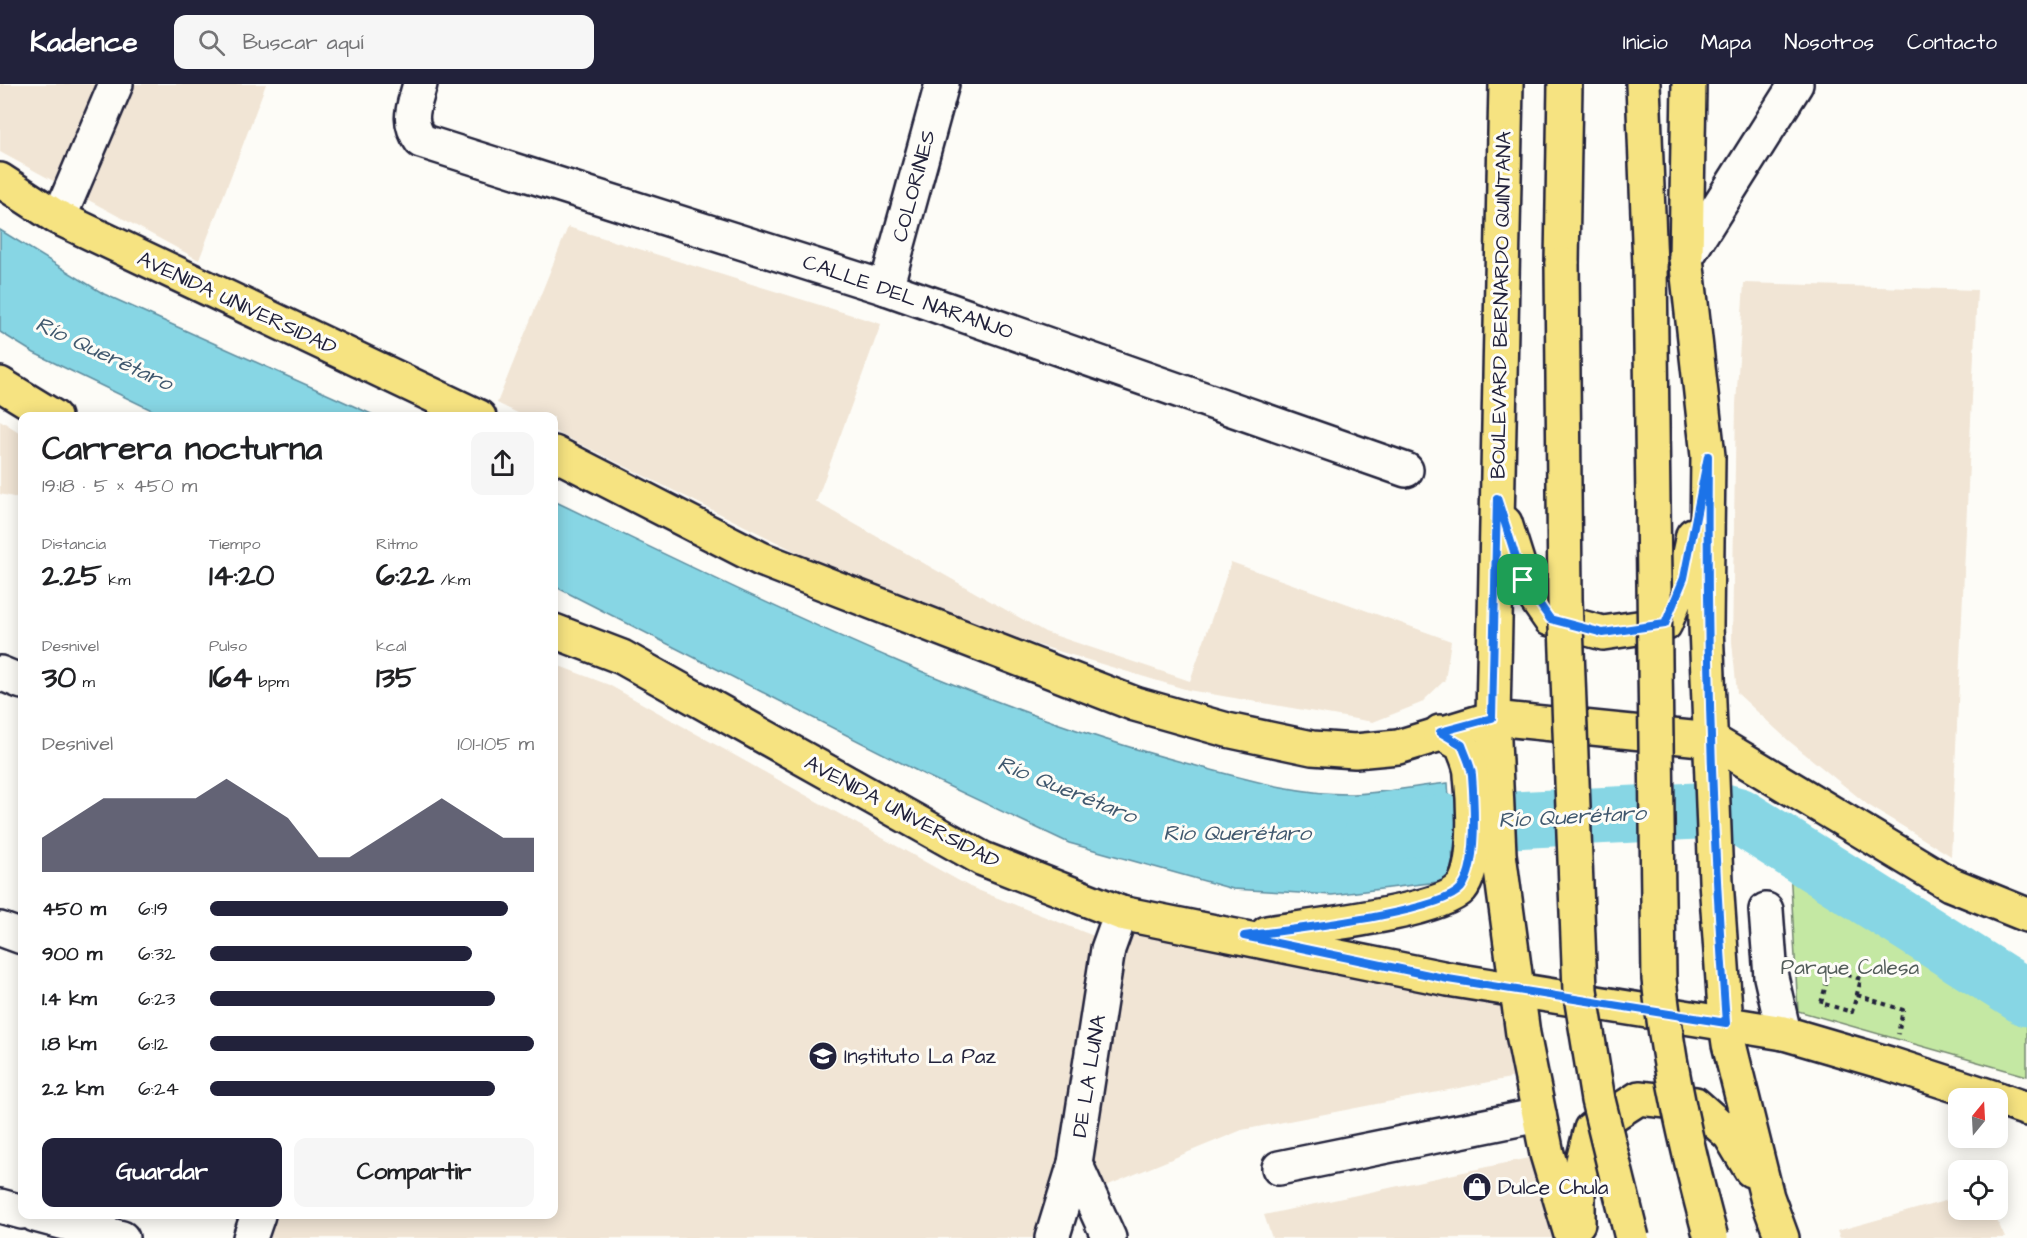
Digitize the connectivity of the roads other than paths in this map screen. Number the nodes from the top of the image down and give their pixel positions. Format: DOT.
graph roads {
  1 [pos="116,84"];
  2 [pos="420,84"];
  3 [pos="942,84"];
  4 [pos="1506,84"];
  5 [pos="1565,84"];
  6 [pos="1642,84"];
  7 [pos="1689,84"];
  8 [pos="1796,84"];
  9 [pos="0,180"];
  10 [pos="59,219"];
  11 [pos="1686,258"];
  12 [pos="886,288"];
  13 [pos="0,384"];
  14 [pos="46,412"];
  15 [pos="468,412"];
  16 [pos="558,455"];
  17 [pos="1708,456"];
  18 [pos="1406,470"];
  19 [pos="1497,498"];
  20 [pos="558,633"];
  21 [pos="0,673"];
  22 [pos="18,680"];
  23 [pos="1492,718"];
  24 [pos="1440,732"];
  25 [pos="1711,740"];
  26 [pos="1766,910"];
  27 [pos="1121,913"];
  28 [pos="2027,915"];
  29 [pos="0,929"];
  30 [pos="18,936"];
  31 [pos="1244,936"];
  32 [pos="1516,989"];
  33 [pos="1726,1023"];
  34 [pos="1784,1034"];
  35 [pos="1963,1088"];
  36 [pos="2008,1103"];
  37 [pos="2027,1109"];
  38 [pos="1539,1115"];
  39 [pos="1075,1163"];
  40 [pos="1279,1168"];
  41 [pos="1767,1197"];
  42 [pos="0,1206"];
  43 [pos="18,1211"];
  44 [pos="50,1219"];
  45 [pos="257,1219"];
  46 [pos="122,1238"];
  47 [pos="250,1238"];
  48 [pos="1052,1238"];
  49 [pos="1109,1238"];
  50 [pos="1572,1238"];
  51 [pos="1578,1238"];
  52 [pos="1632,1238"];
  53 [pos="1712,1238"];
  54 [pos="1782,1238"];
  1 -- 10 [label="street"];
  2 -- 12 [label="street, CALLE DEL NARANJO"];
  3 -- 12 [label="street, COLORINES"];
  4 -- 19 [label="main road, BOULEVARD BERNARDO QUINTANA"];
  5 -- 52 [label="main road, bridge"];
  6 -- 53 [label="main road, bridge"];
  7 -- 11 [label="main road"];
  8 -- 11 [label="street"];
  9 -- 10 [label="main road, AVENIDA UNIVERSIDAD"];
  10 -- 15 [label="main road, AVENIDA UNIVERSIDAD"];
  11 -- 17 [label="main road"];
  12 -- 18 [label="street, CALLE DEL NARANJO"];
  13 -- 14 [label="main road"];
  16 -- 24 [label="main road"];
  17 -- 19 [label="main road"];
  17 -- 25 [label="main road"];
  19 -- 23 [label="main road, BOULEVARD BERNARDO QUINTANA"];
  20 -- 27 [label="main road, AVENIDA UNIVERSIDAD"];
  21 -- 22 [label="street"];
  23 -- 24 [label="main road"];
  23 -- 25 [label="main road"];
  23 -- 32 [label="main road, BOULEVARD BERNARDO QUINTANA"];
  24 -- 31 [label="main road"];
  25 -- 28 [label="main road"];
  25 -- 33 [label="main road"];
  26 -- 34 [label="street"];
  27 -- 31 [label="main road, AVENIDA UNIVERSIDAD"];
  27 -- 39 [label="street, DE LA LUNA"];
  29 -- 30 [label="street"];
  31 -- 32 [label="main road, AVENIDA UNIVERSIDAD"];
  32 -- 33 [label="main road, AVENIDA UNIVERSIDAD"];
  32 -- 38 [label="main road, BOULEVARD BERNARDO QUINTANA"];
  33 -- 34 [label="main road, AVENIDA UNIVERSIDAD"];
  33 -- 41 [label="main road"];
  34 -- 35 [label="main road, AVENIDA UNIVERSIDAD"];
  36 -- 37 [label="main road, AVENIDA UNIVERSIDAD"];
  38 -- 40 [label="street"];
  38 -- 50 [label="main road, BOULEVARD BERNARDO QUINTANA"];
  39 -- 48 [label="street, DE LA LUNA"];
  39 -- 49 [label="street"];
  41 -- 51 [label="main road"];
  41 -- 54 [label="main road"];
  42 -- 43 [label="street"];
  44 -- 46 [label="street"];
  45 -- 47 [label="street"];
}
